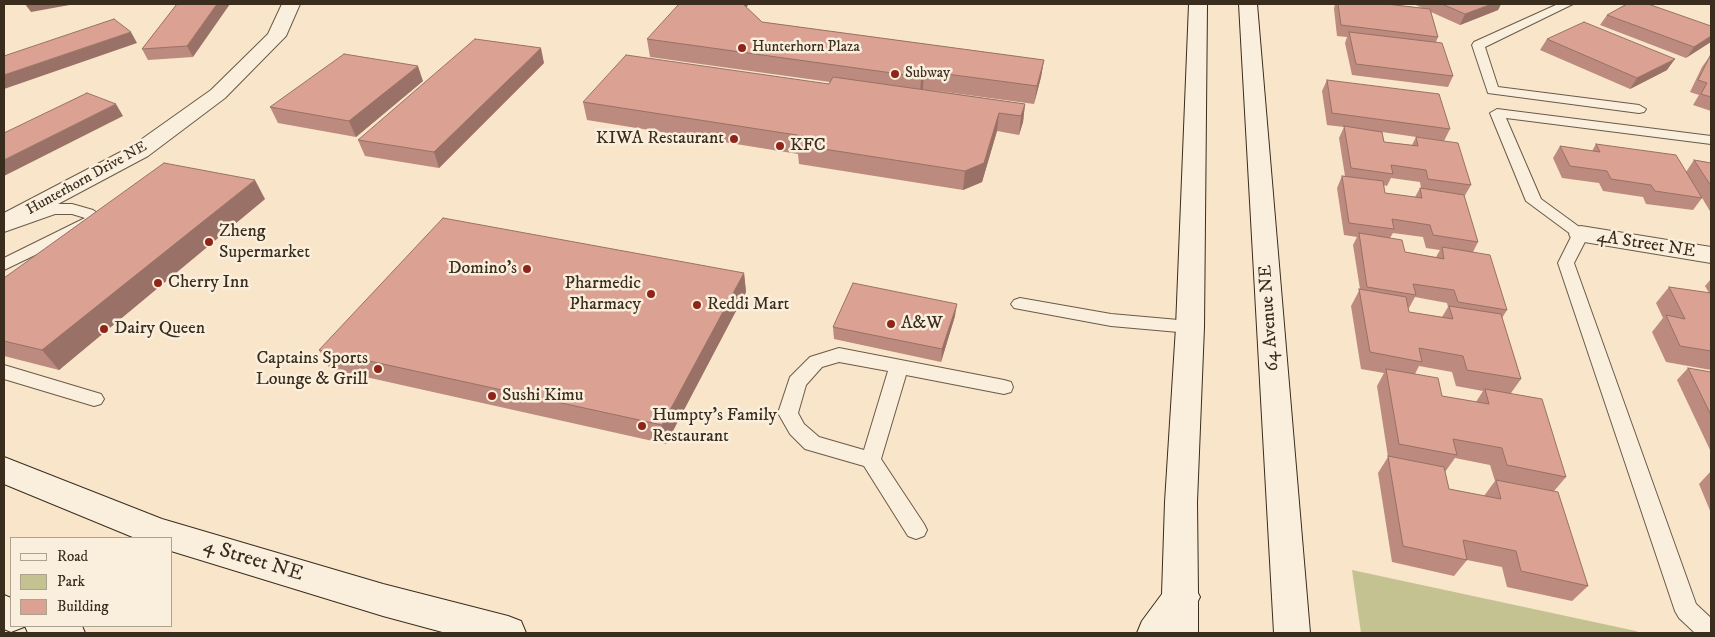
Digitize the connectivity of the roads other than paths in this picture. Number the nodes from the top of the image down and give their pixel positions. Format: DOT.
graph roads {
  1 [pos="291,4"];
  2 [pos="1198,4"];
  3 [pos="1248,4"];
  4 [pos="1567,4"];
  5 [pos="1638,109"];
  6 [pos="1711,140"];
  7 [pos="4,223"];
  8 [pos="4,228"];
  9 [pos="1581,234"];
  10 [pos="1711,256"];
  11 [pos="4,265"];
  12 [pos="1020,304"];
  13 [pos="1190,327"];
  14 [pos="899,366"];
  15 [pos="4,372"];
  16 [pos="1004,387"];
  17 [pos="94,399"];
  18 [pos="871,460"];
  19 [pos="4,470"];
  20 [pos="916,530"];
  21 [pos="1182,597"];
  22 [pos="46,627"];
  23 [pos="67,633"];
  24 [pos="508,633"];
  25 [pos="1155,633"];
  26 [pos="1180,633"];
  27 [pos="1292,633"];
  28 [pos="1711,633"];
  1 -- 7 [label="main road, Hunterhorn Drive NE"];
  2 -- 13 [label="main road"];
  3 -- 27 [label="main road, 64 Avenue NE"];
  4 -- 5 [label="lane"];
  6 -- 9 [label="lane"];
  8 -- 11 [label="lane"];
  9 -- 10 [label="main road, 4A Street NE"];
  9 -- 28 [label="lane"];
  12 -- 13 [label="lane"];
  13 -- 21 [label="main road"];
  14 -- 16 [label="lane"];
  14 -- 18 [label="lane"];
  14 -- 18 [label="lane"];
  15 -- 17 [label="lane"];
  18 -- 20 [label="lane"];
  19 -- 24 [label="main road, 4 Street NE"];
  21 -- 25 [label="main road"];
  21 -- 26 [label="main road"];
  22 -- 23 [label="main road"];
}
